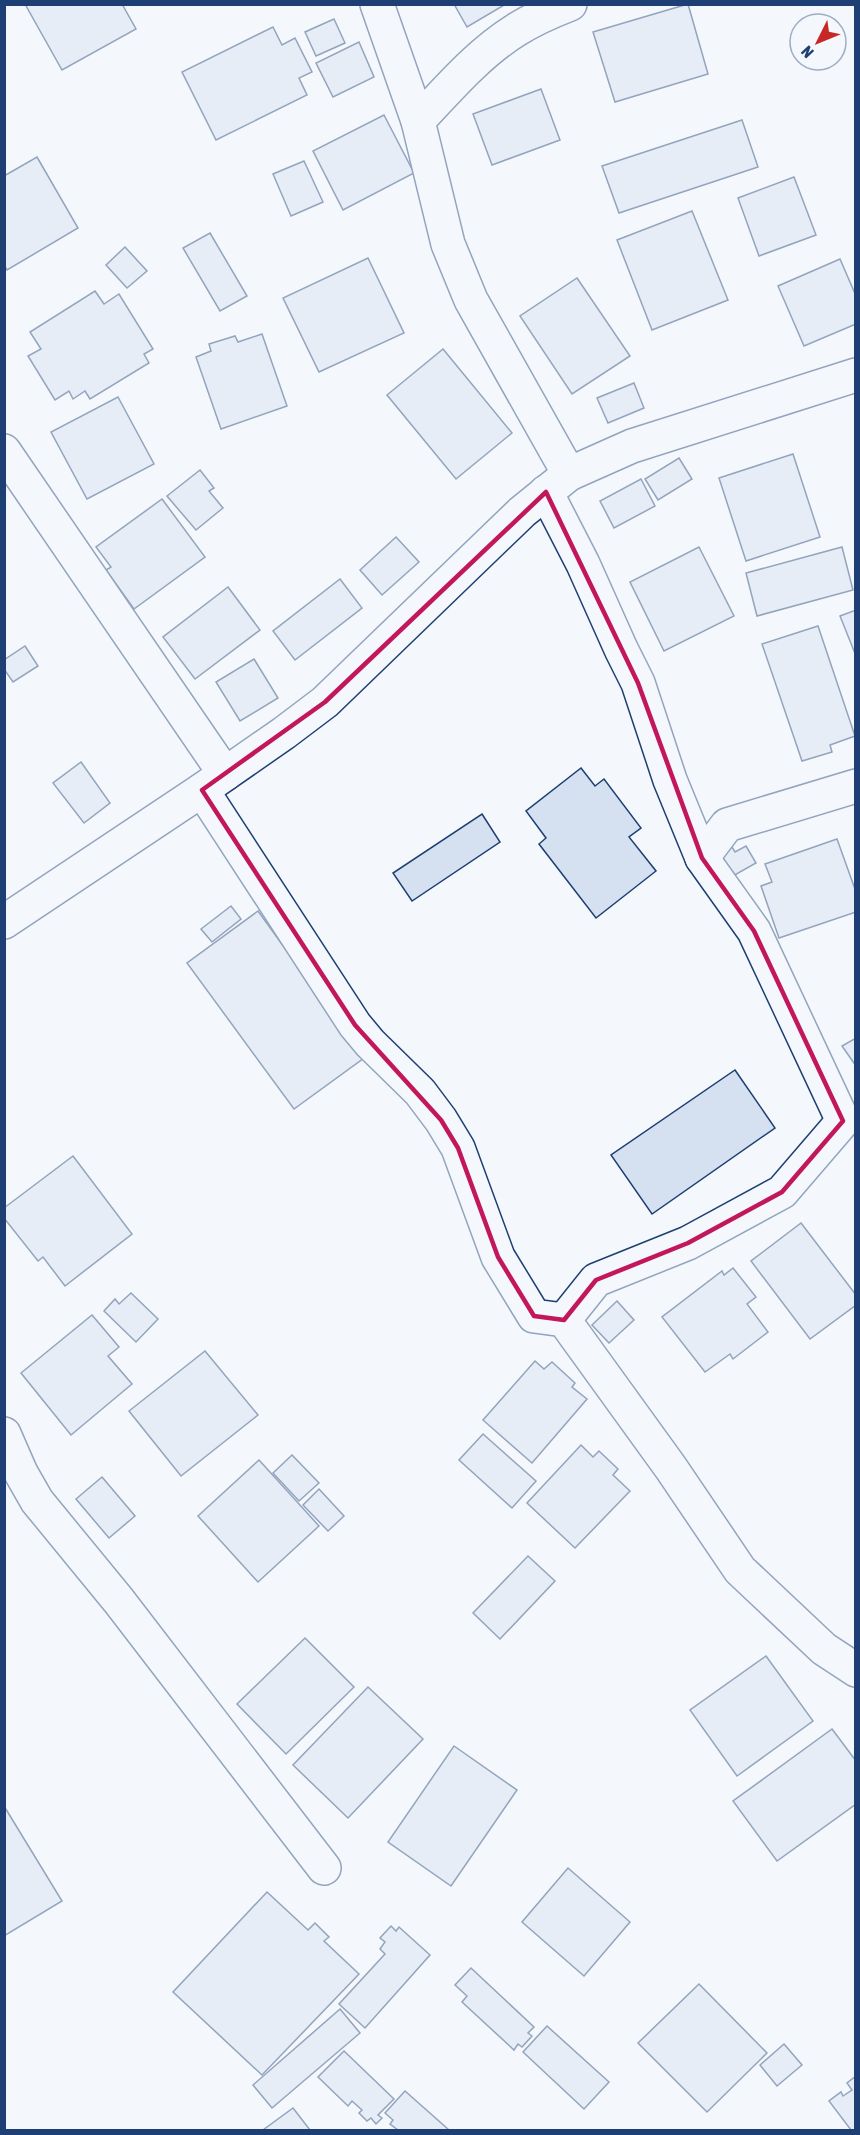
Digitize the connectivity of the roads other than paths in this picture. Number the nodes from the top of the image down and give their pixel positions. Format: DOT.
graph roads {
  1 [pos="377,4"];
  2 [pos="570,4"];
  3 [pos="418,121"];
  4 [pos="855,375"];
  5 [pos="4,451"];
  6 [pos="558,483"];
  7 [pos="214,782"];
  8 [pos="855,786"];
  9 [pos="702,858"];
  10 [pos="4,922"];
  11 [pos="849,1129"];
  12 [pos="564,1320"];
  13 [pos="4,1434"];
  14 [pos="13,1477"];
  15 [pos="855,1670"];
  16 [pos="324,1868"];
  1 -- 3 [label="street"];
  2 -- 3 [label="street"];
  3 -- 6 [label="street"];
  4 -- 6 [label="street"];
  5 -- 7 [label="street"];
  6 -- 7 [label="street"];
  6 -- 9 [label="street"];
  7 -- 10 [label="street"];
  7 -- 12 [label="street"];
  8 -- 9 [label="street"];
  9 -- 11 [label="street"];
  11 -- 12 [label="street"];
  12 -- 15 [label="street"];
  13 -- 14 [label="street"];
  14 -- 16 [label="street"];
}
